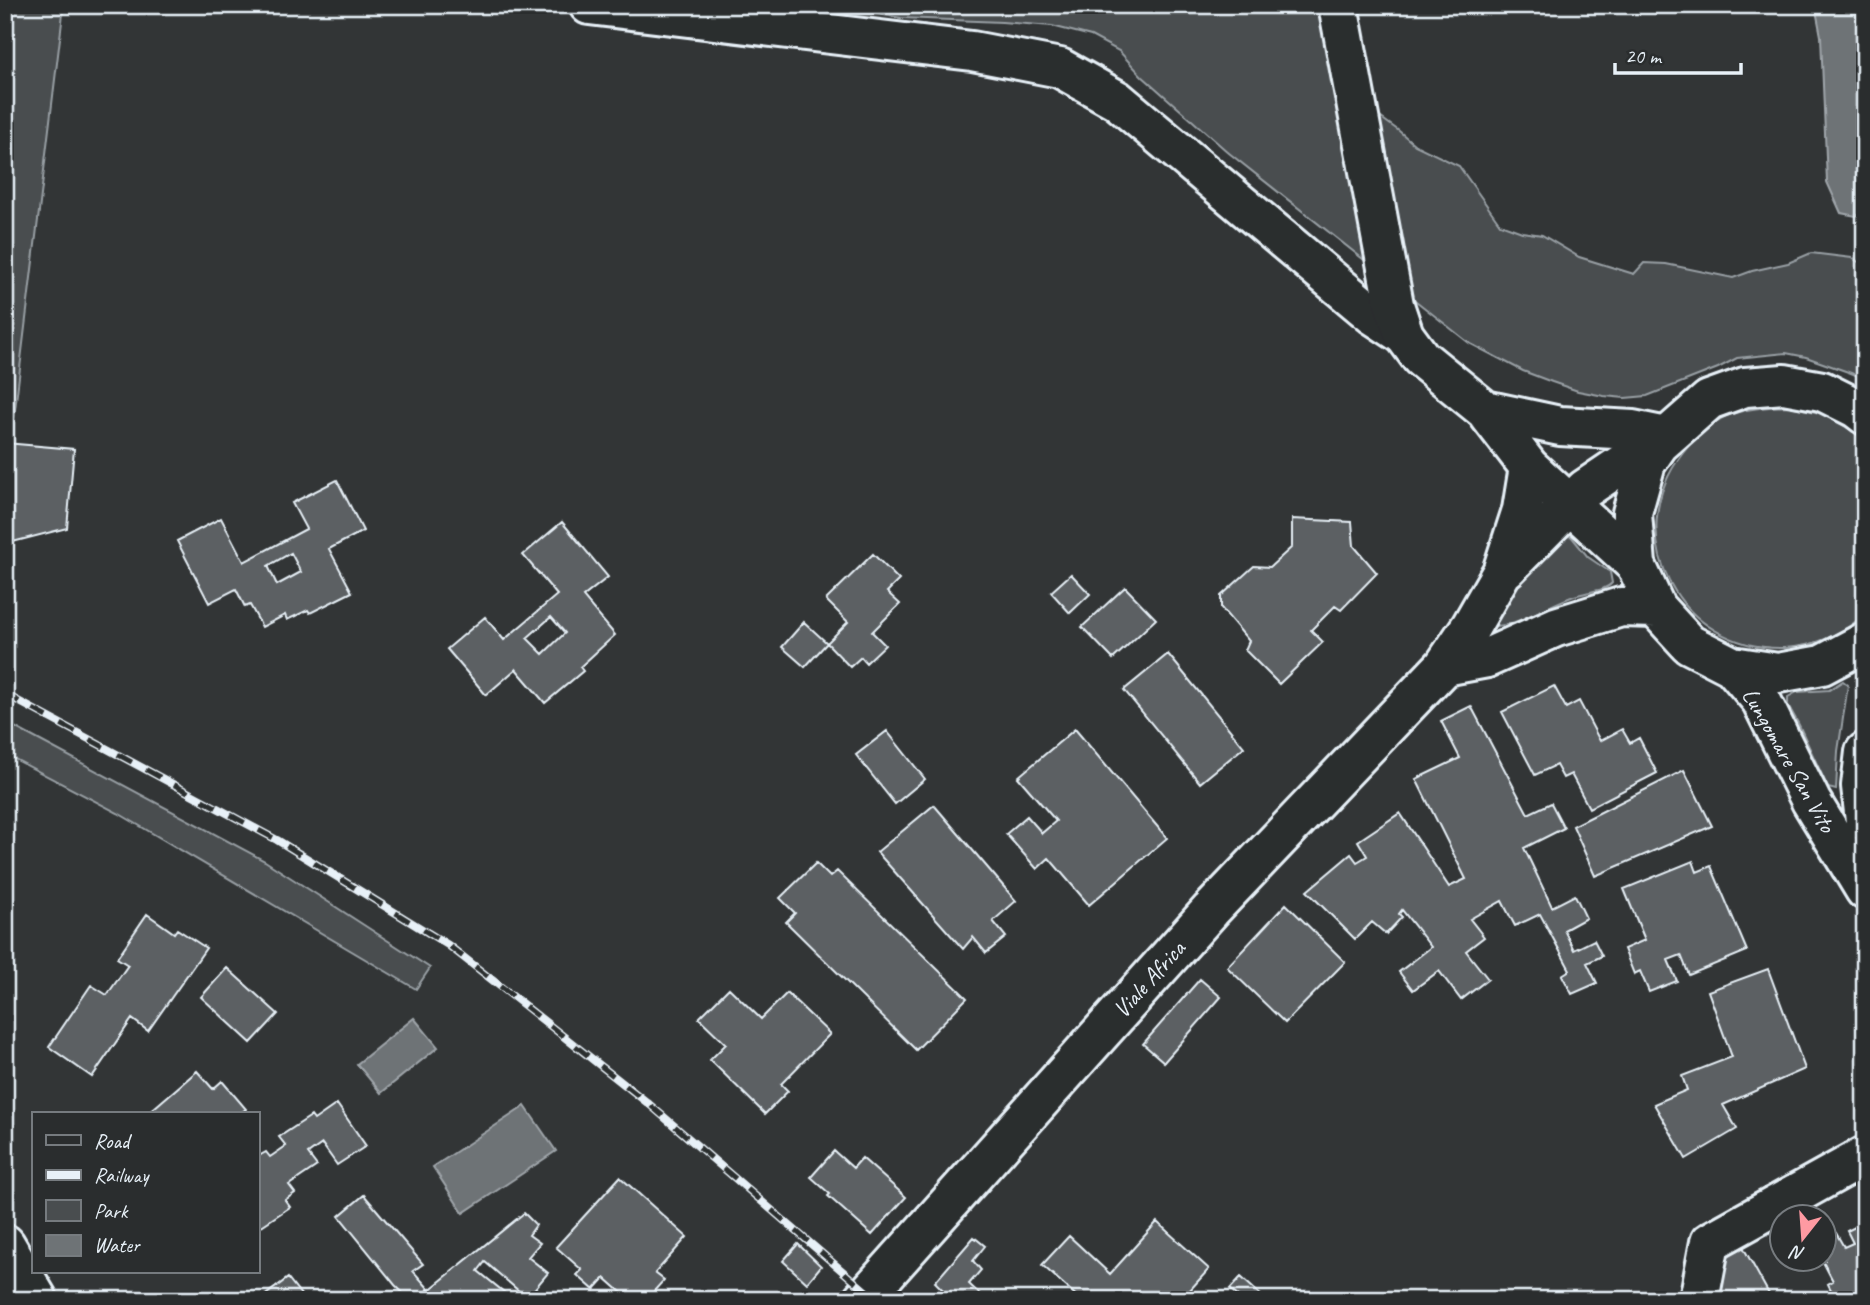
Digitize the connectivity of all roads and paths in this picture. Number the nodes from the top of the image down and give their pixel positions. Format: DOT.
graph roads {
  1 [pos="589,5"];
  2 [pos="1338,5"];
  3 [pos="1404,335"];
  4 [pos="1485,410"];
  5 [pos="1865,415"];
  6 [pos="1663,441"];
  7 [pos="1530,467"];
  8 [pos="1571,504"];
  9 [pos="1636,565"];
  10 [pos="1502,572"];
  11 [pos="1656,608"];
  12 [pos="1865,642"];
  13 [pos="1444,666"];
  14 [pos="1732,666"];
  15 [pos="1865,752"];
  16 [pos="1865,821"];
  17 [pos="1865,890"];
  18 [pos="1865,1156"];
  19 [pos="5,1244"];
  20 [pos="38,1300"];
  21 [pos="862,1300"];
  22 [pos="1699,1300"];
  1 -- 3 [label="main road"];
  2 -- 3 [label="main road"];
  3 -- 4 [label="main road"];
  4 -- 6 [label="main road"];
  4 -- 7 [label="main road"];
  5 -- 6 [label="main road"];
  6 -- 8 [label="main road, Viale Africa"];
  6 -- 9 [label="main road"];
  7 -- 8 [label="main road"];
  7 -- 10 [label="main road, Viale Africa"];
  8 -- 9 [label="main road"];
  8 -- 10 [label="main road, Viale Africa"];
  9 -- 11 [label="main road"];
  10 -- 13 [label="main road, Viale Africa"];
  11 -- 13 [label="main road"];
  11 -- 14 [label="main road"];
  12 -- 14 [label="main road"];
  13 -- 21 [label="main road, Viale Africa"];
  14 -- 17 [label="main road, Lungomare San Vito"];
  15 -- 16 [label="main road, Lungomare San Vito"];
  18 -- 22 [label="main road"];
  19 -- 20 [label="main road"];
}
